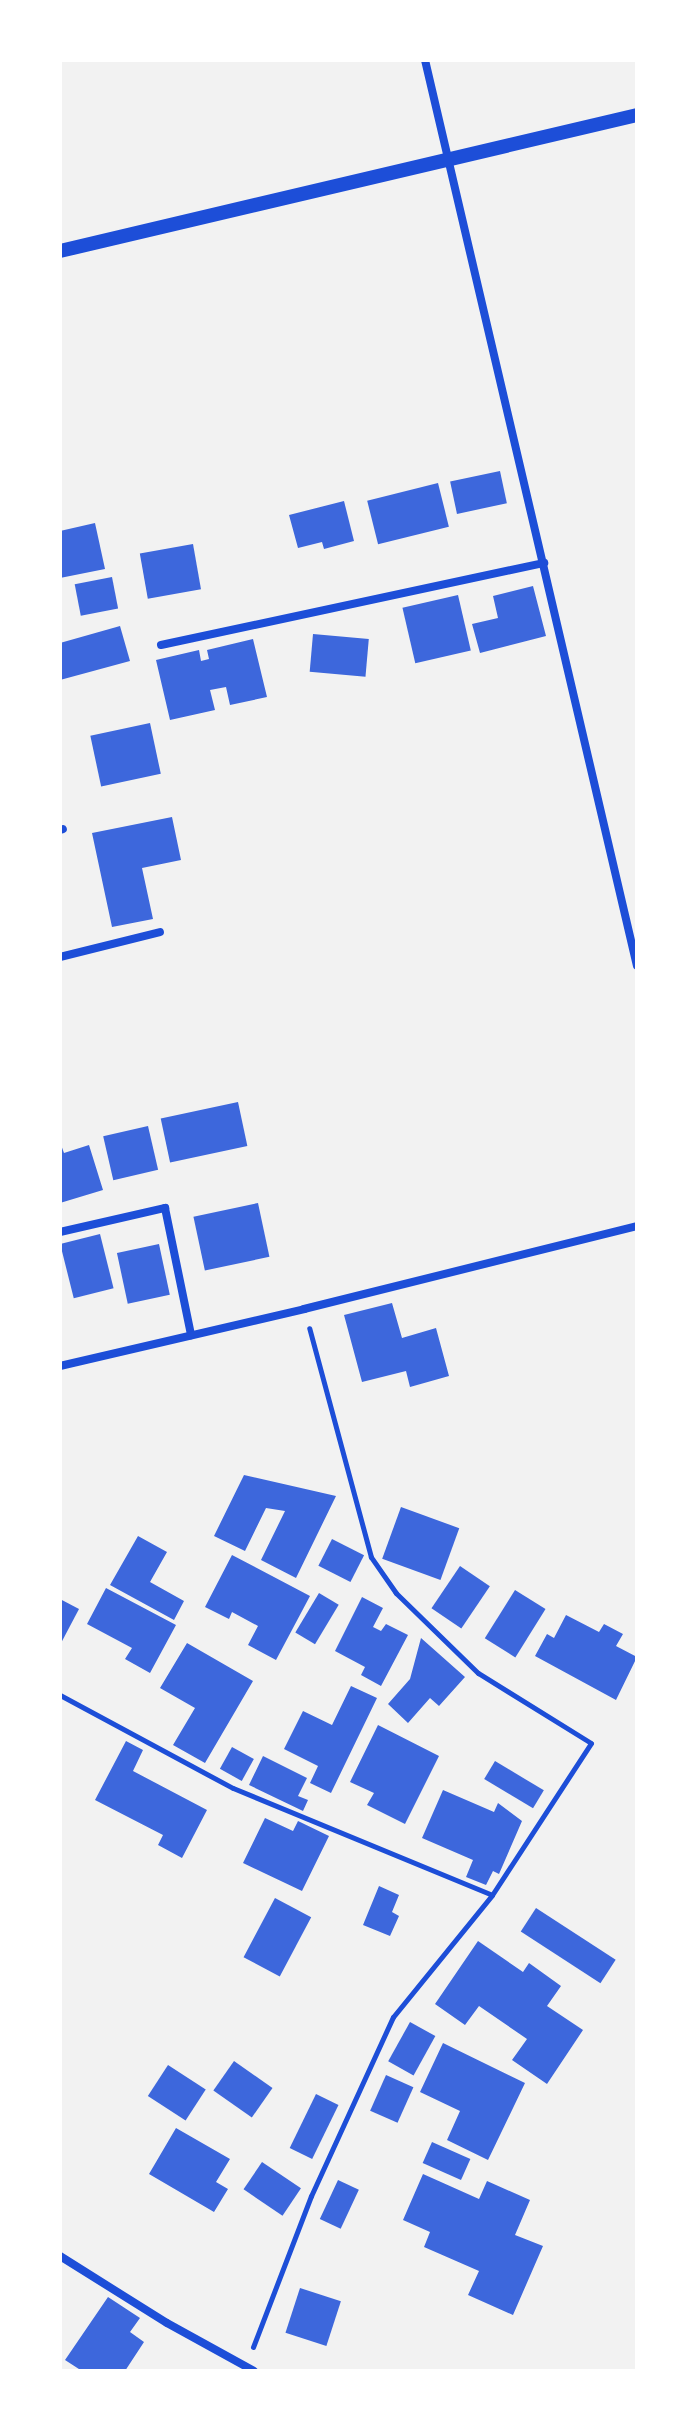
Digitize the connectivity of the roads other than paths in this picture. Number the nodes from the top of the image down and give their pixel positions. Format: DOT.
graph roads {
  1 [pos="425,60"];
  2 [pos="637,115"];
  3 [pos="449,159"];
  4 [pos="60,251"];
  5 [pos="544,563"];
  6 [pos="161,645"];
  7 [pos="160,932"];
  8 [pos="60,957"];
  9 [pos="637,966"];
  10 [pos="637,1226"];
  11 [pos="60,1232"];
  12 [pos="191,1335"];
  13 [pos="60,1366"];
  14 [pos="60,2256"];
  15 [pos="244,2369"];
  16 [pos="254,2371"];
  1 -- 3 [label="street"];
  2 -- 3 [label="street"];
  3 -- 4 [label="street"];
  3 -- 5 [label="street"];
  5 -- 6 [label="street"];
  5 -- 9 [label="street"];
  7 -- 8 [label="street"];
  10 -- 12 [label="street"];
  11 -- 12 [label="street"];
  12 -- 13 [label="street"];
  14 -- 15 [label="street"];
  15 -- 16 [label="street"];
}
